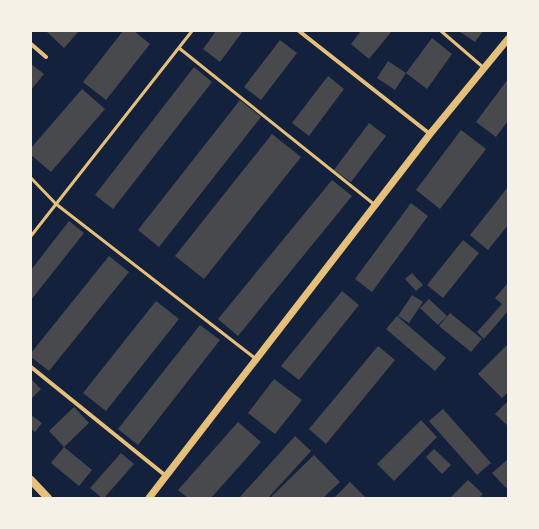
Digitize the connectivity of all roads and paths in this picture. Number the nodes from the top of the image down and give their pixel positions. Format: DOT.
graph roads {
  1 [pos="192,31"];
  2 [pos="298,31"];
  3 [pos="441,31"];
  4 [pos="508,39"];
  5 [pos="31,44"];
  6 [pos="178,48"];
  7 [pos="46,57"];
  8 [pos="484,68"];
  9 [pos="430,134"];
  10 [pos="31,178"];
  11 [pos="56,204"];
  12 [pos="375,205"];
  13 [pos="31,236"];
  14 [pos="256,359"];
  15 [pos="31,367"];
  16 [pos="166,476"];
  17 [pos="31,480"];
  18 [pos="48,498"];
  19 [pos="149,498"];
  1 -- 6 [label="lane"];
  2 -- 9 [label="street"];
  3 -- 8 [label="lane"];
  4 -- 8 [label="street"];
  5 -- 7 [label="street"];
  6 -- 11 [label="lane"];
  6 -- 12 [label="lane"];
  8 -- 9 [label="street"];
  9 -- 12 [label="street"];
  10 -- 11 [label="lane"];
  11 -- 13 [label="lane"];
  11 -- 14 [label="lane"];
  12 -- 14 [label="street"];
  14 -- 16 [label="street"];
  15 -- 16 [label="street"];
  16 -- 19 [label="street"];
  17 -- 18 [label="main road"];
}
